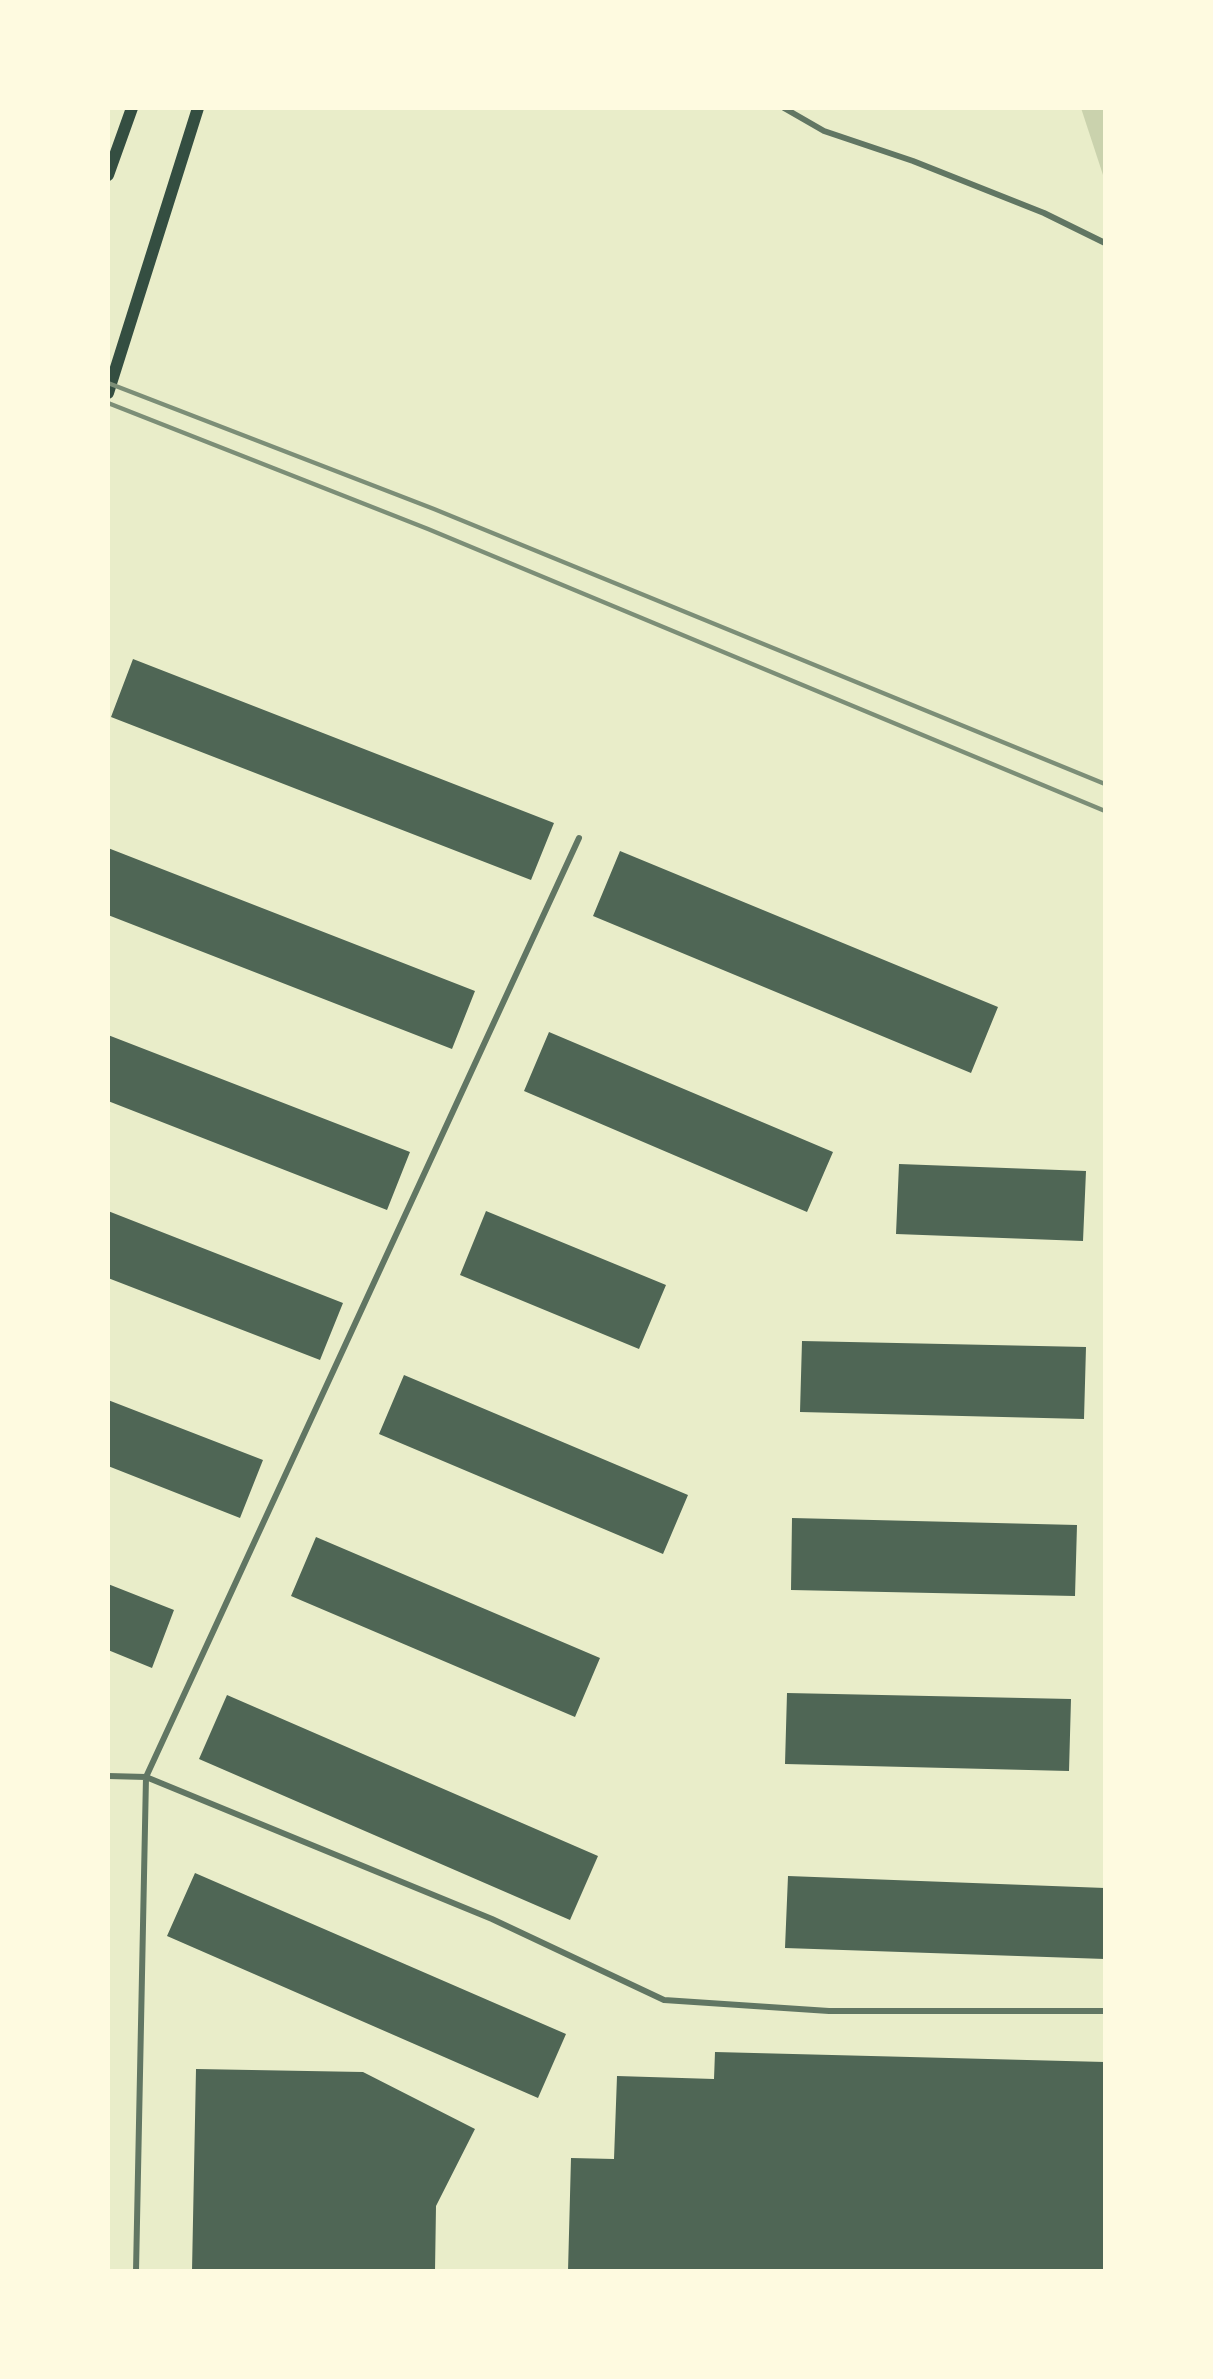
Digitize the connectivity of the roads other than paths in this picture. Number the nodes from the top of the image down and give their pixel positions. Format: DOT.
graph roads {
  1 [pos="132,108"];
  2 [pos="198,108"];
  3 [pos="784,108"];
  4 [pos="108,175"];
  5 [pos="1105,243"];
  6 [pos="108,393"];
  7 [pos="579,838"];
  8 [pos="108,1776"];
  9 [pos="146,1777"];
  10 [pos="1105,2012"];
  11 [pos="136,2271"];
  1 -- 4 [label="main road"];
  2 -- 6 [label="main road"];
  3 -- 5 [label="street"];
  7 -- 9 [label="street"];
  8 -- 9 [label="street"];
  9 -- 10 [label="street"];
  9 -- 11 [label="street"];
}
